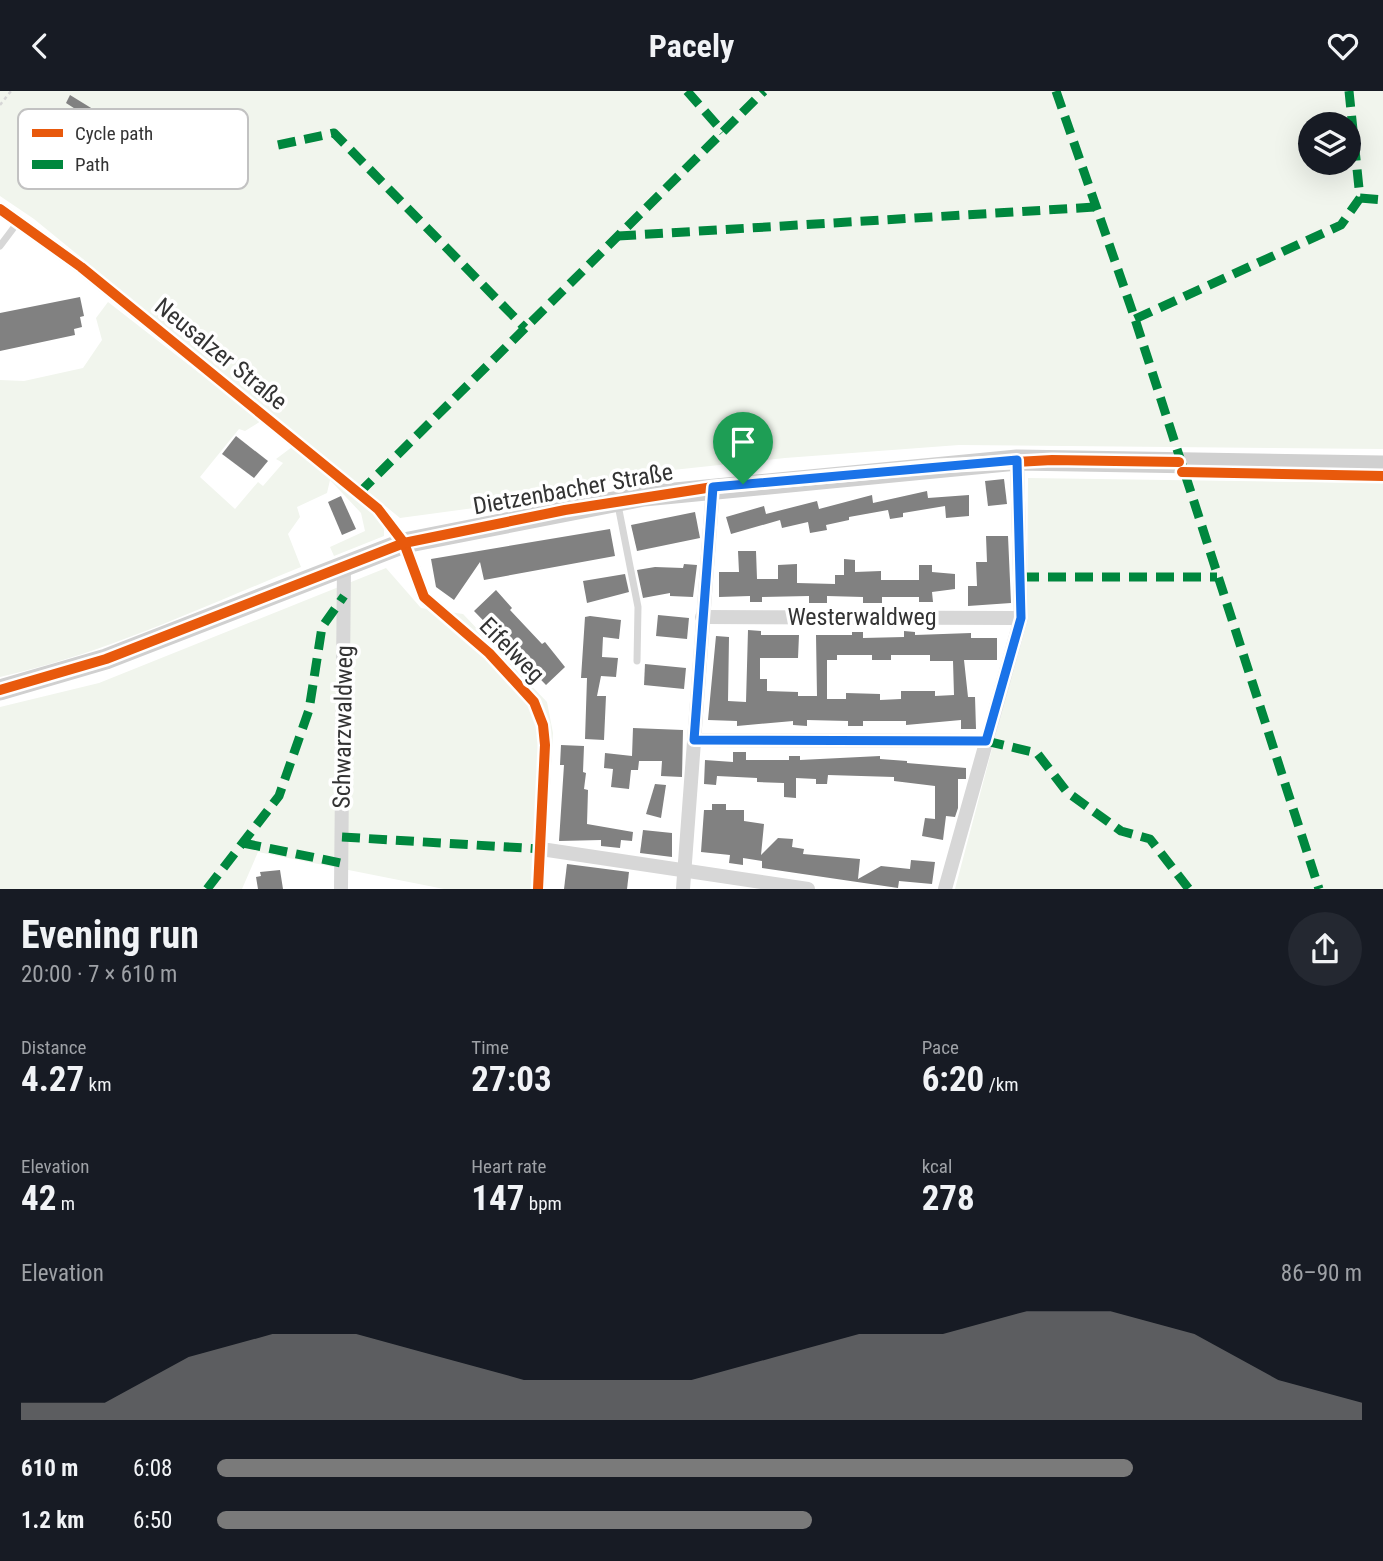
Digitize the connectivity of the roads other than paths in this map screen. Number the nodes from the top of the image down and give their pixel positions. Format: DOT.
graph roads {
  1 [pos="0,209"];
  2 [pos="18,222"];
  3 [pos="0,246"];
  4 [pos="1017,460"];
  5 [pos="1383,466"];
  6 [pos="713,487"];
  7 [pos="617,501"];
  8 [pos="404,543"];
  9 [pos="344,565"];
  10 [pos="702,617"];
  11 [pos="1021,618"];
  12 [pos="637,661"];
  13 [pos="0,690"];
  14 [pos="694,740"];
  15 [pos="986,741"];
  16 [pos="541,849"];
  17 [pos="685,872"];
  18 [pos="341,889"];
  19 [pos="538,889"];
  20 [pos="683,889"];
  21 [pos="808,889"];
  22 [pos="945,889"];
  1 -- 2 [label="street, Neusalzer Straße"];
  2 -- 3 [label="lane"];
  2 -- 8 [label="street, Neusalzer Straße"];
  4 -- 5 [label="main road, Dietzenbacher Straße"];
  4 -- 6 [label="main road, Dietzenbacher Straße"];
  4 -- 11 [label="street"];
  6 -- 7 [label="main road, Dietzenbacher Straße"];
  6 -- 10 [label="street"];
  7 -- 8 [label="main road, Dietzenbacher Straße"];
  7 -- 12 [label="lane"];
  8 -- 9 [label="main road, Dietzenbacher Straße"];
  8 -- 16 [label="street, Eifelweg"];
  9 -- 13 [label="main road, Dietzenbacher Straße"];
  9 -- 18 [label="street, Schwarzwaldweg"];
  10 -- 11 [label="street, Westerwaldweg"];
  10 -- 14 [label="street"];
  11 -- 15 [label="street"];
  14 -- 15 [label="street"];
  14 -- 17 [label="street"];
  15 -- 22 [label="street"];
  16 -- 17 [label="street"];
  16 -- 19 [label="street, Eifelweg"];
  17 -- 20 [label="street"];
  17 -- 21 [label="street"];
}
